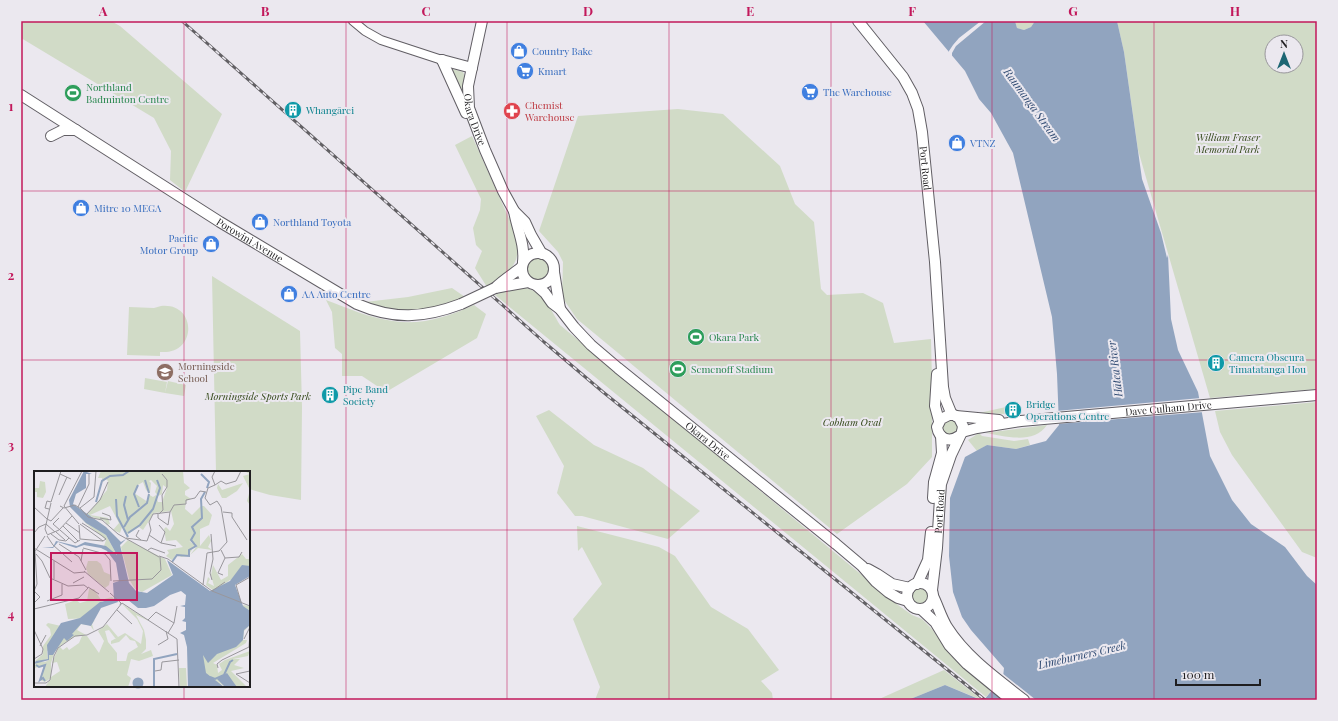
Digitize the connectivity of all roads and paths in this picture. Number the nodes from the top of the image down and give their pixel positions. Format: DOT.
graph roads {
  1 [pos="353,21"];
  2 [pos="482,21"];
  3 [pos="858,21"];
  4 [pos="442,60"];
  5 [pos="472,68"];
  6 [pos="21,95"];
  7 [pos="473,122"];
  8 [pos="76,130"];
  9 [pos="51,136"];
  10 [pos="514,211"];
  11 [pos="542,254"];
  12 [pos="522,264"];
  13 [pos="554,272"];
  14 [pos="532,284"];
  15 [pos="495,288"];
  16 [pos="560,309"];
  17 [pos="939,334"];
  18 [pos="1317,395"];
  19 [pos="954,416"];
  20 [pos="939,421"];
  21 [pos="1021,421"];
  22 [pos="960,434"];
  23 [pos="941,436"];
  24 [pos="862,566"];
  25 [pos="914,586"];
  26 [pos="932,593"];
  27 [pos="908,601"];
  28 [pos="921,609"];
  29 [pos="982,671"];
  30 [pos="1011,700"];
  31 [pos="1024,700"];
  1 -- 4 [label="street"];
  2 -- 5 [label="main road, Okara Drive"];
  3 -- 17 [label="main road, Port Road"];
  4 -- 5 [label="main road"];
  4 -- 7 [label="main road"];
  5 -- 7 [label="main road, Okara Drive"];
  6 -- 8 [label="main road, Porowini Avenue"];
  7 -- 10 [label="main road, Okara Drive"];
  8 -- 9 [label="main road"];
  8 -- 15 [label="main road, Porowini Avenue, bridge"];
  10 -- 11 [label="main road, Okara Drive"];
  10 -- 12 [label="main road, Okara Drive"];
  11 -- 12 [label="main road"];
  11 -- 13 [label="main road"];
  12 -- 14 [label="main road"];
  12 -- 15 [label="main road, Porowini Avenue"];
  13 -- 14 [label="main road"];
  13 -- 16 [label="main road, Okara Drive"];
  14 -- 15 [label="main road, Porowini Avenue"];
  14 -- 16 [label="main road, Okara Drive"];
  16 -- 24 [label="main road, Okara Drive"];
  17 -- 19 [label="main road, Port Road"];
  17 -- 20 [label="main road, Port Road"];
  18 -- 21 [label="main road, Dave Culham Drive"];
  19 -- 20 [label="main road"];
  19 -- 21 [label="main road, Dave Culham Drive"];
  19 -- 22 [label="main road"];
  20 -- 23 [label="main road"];
  21 -- 22 [label="main road, Dave Culham Drive"];
  22 -- 23 [label="main road"];
  22 -- 26 [label="main road, Port Road"];
  23 -- 25 [label="main road, Port Road"];
  24 -- 25 [label="main road, Okara Drive"];
  24 -- 27 [label="main road, Okara Drive"];
  25 -- 26 [label="main road"];
  25 -- 27 [label="main road"];
  26 -- 28 [label="main road"];
  26 -- 29 [label="main road"];
  27 -- 28 [label="main road"];
  28 -- 29 [label="main road"];
  29 -- 30 [label="main road"];
  29 -- 31 [label="main road"];
}
